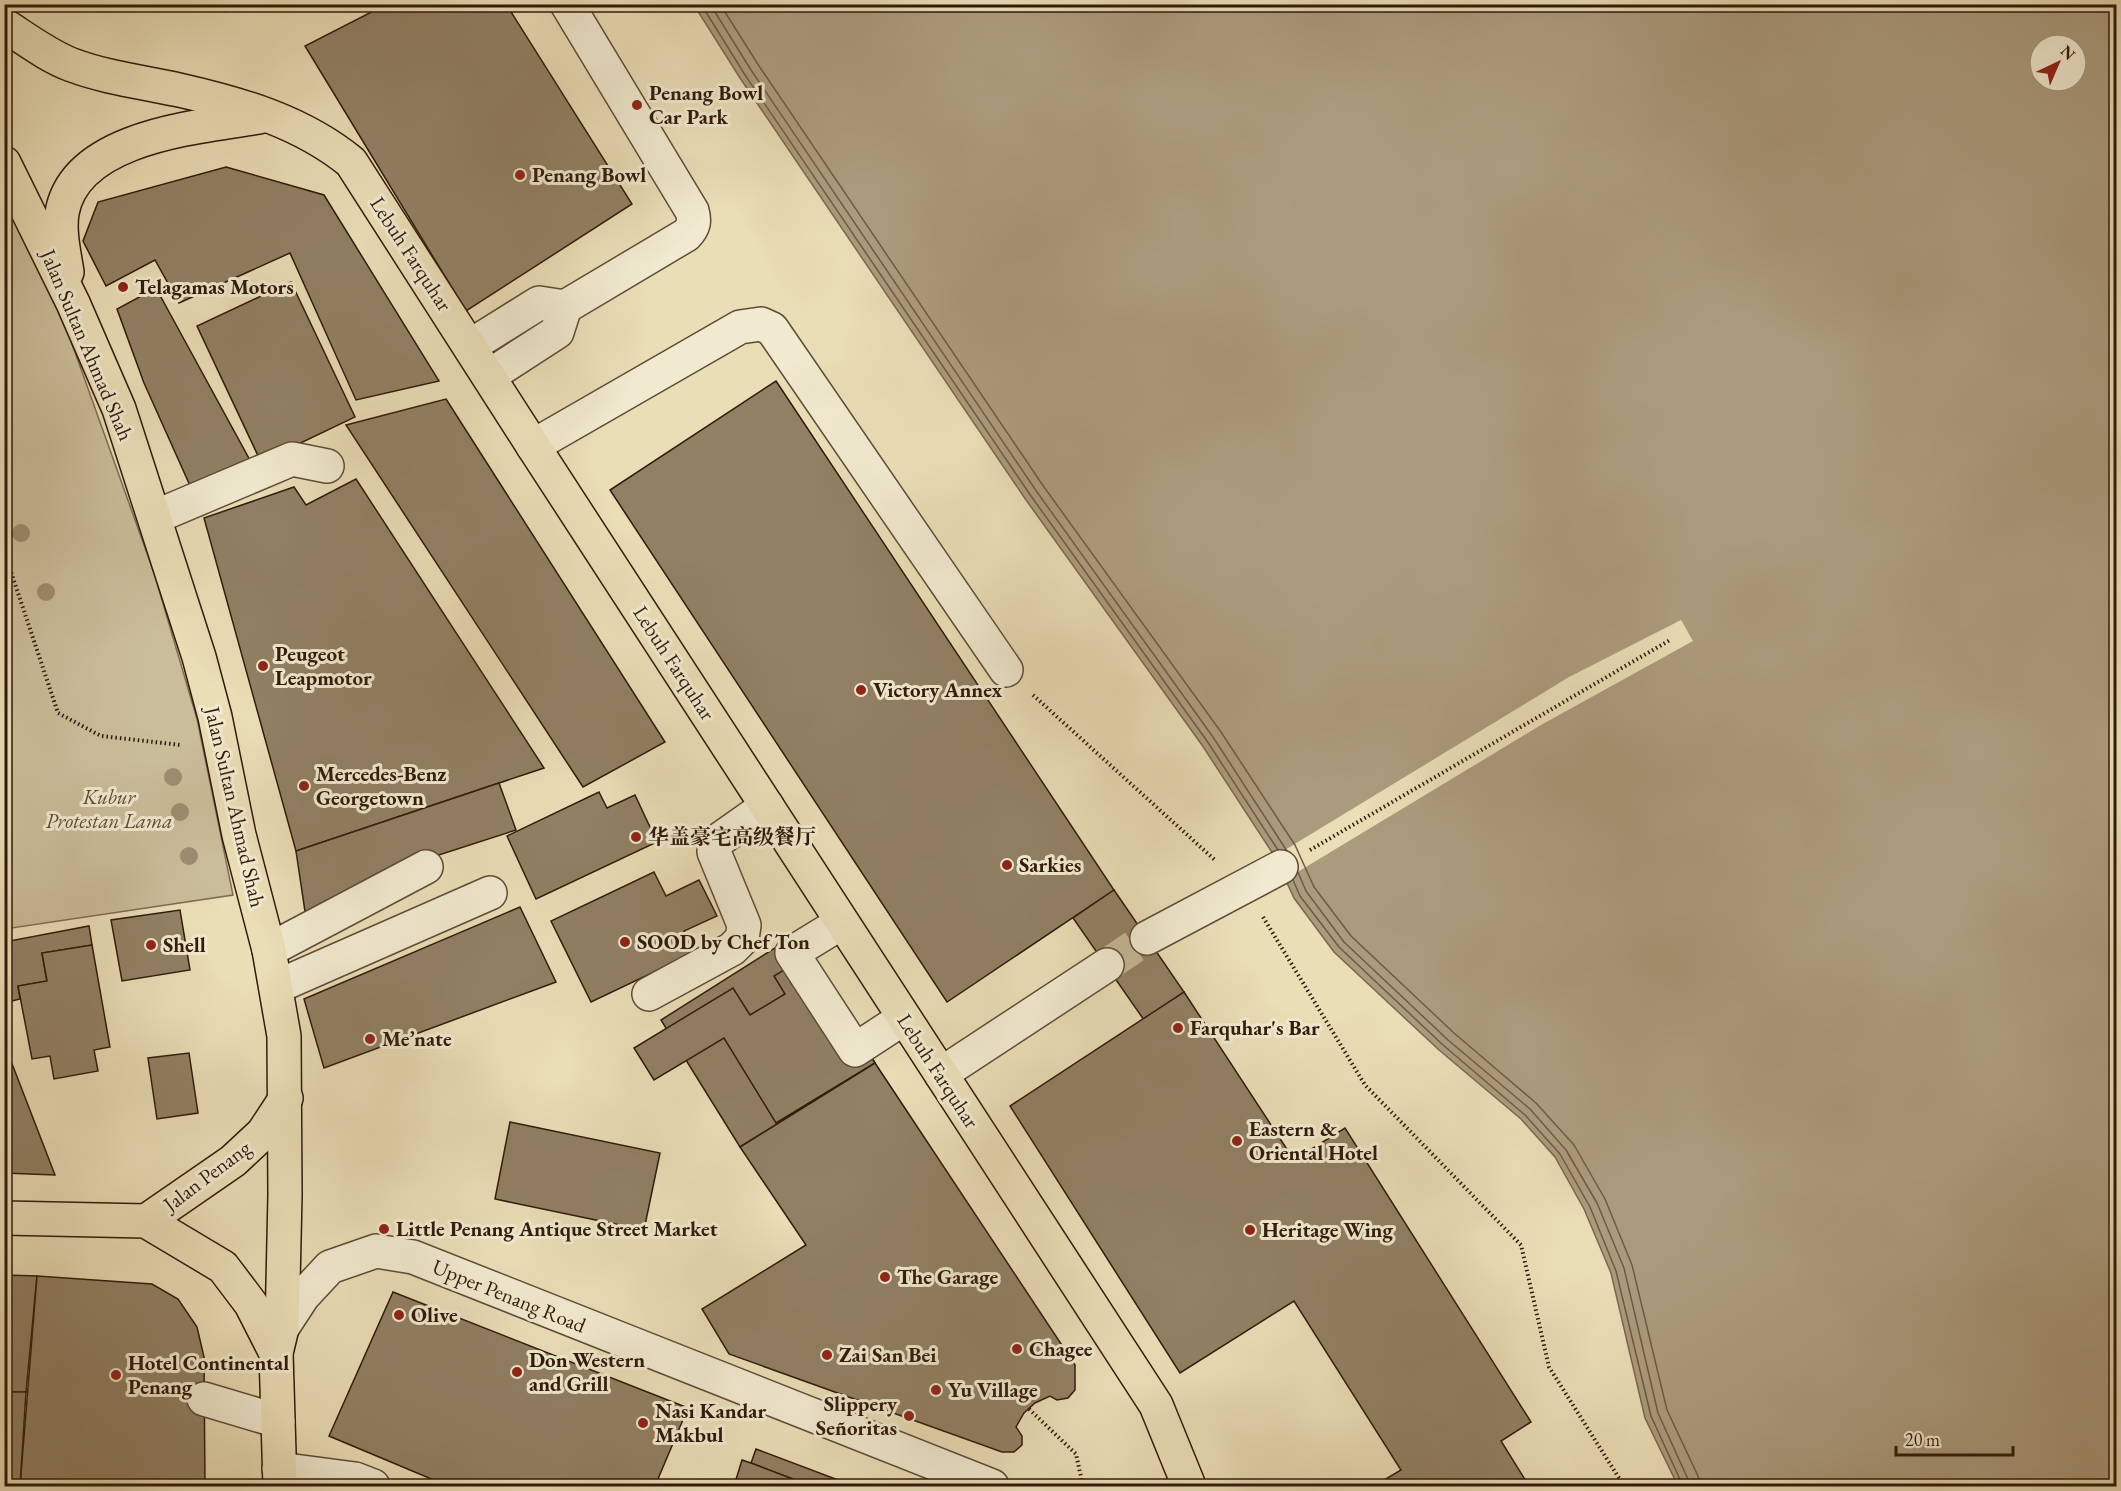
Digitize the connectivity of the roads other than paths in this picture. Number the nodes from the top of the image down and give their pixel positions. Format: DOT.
graph roads {
  1 [pos="567,4"];
  2 [pos="4,26"];
  3 [pos="269,116"];
  4 [pos="4,163"];
  5 [pos="73,303"];
  6 [pos="565,307"];
  7 [pos="470,346"];
  8 [pos="489,376"];
  9 [pos="532,446"];
  10 [pos="327,466"];
  11 [pos="155,517"];
  12 [pos="1006,670"];
  13 [pos="767,807"];
  14 [pos="426,867"];
  15 [pos="1281,867"];
  16 [pos="490,893"];
  17 [pos="841,923"];
  18 [pos="1147,938"];
  19 [pos="269,950"];
  20 [pos="1107,965"];
  21 [pos="276,987"];
  22 [pos="649,994"];
  23 [pos="904,1018"];
  24 [pos="941,1074"];
  25 [pos="285,1098"];
  26 [pos="4,1218"];
  27 [pos="146,1221"];
  28 [pos="279,1341"];
  29 [pos="204,1399"];
  30 [pos="278,1421"];
  31 [pos="279,1478"];
  32 [pos="373,1486"];
  33 [pos="992,1486"];
  34 [pos="1189,1486"];
  1 -- 6 [label="street"];
  2 -- 3 [label="main road, Lebuh Farquhar"];
  3 -- 5 [label="main road"];
  3 -- 7 [label="main road, Lebuh Farquhar"];
  4 -- 5 [label="main road, Jalan Sultan Ahmad Shah"];
  5 -- 11 [label="main road, Jalan Sultan Ahmad Shah"];
  6 -- 7 [label="street"];
  6 -- 8 [label="street"];
  7 -- 8 [label="main road, Lebuh Farquhar"];
  8 -- 9 [label="main road, Lebuh Farquhar"];
  9 -- 12 [label="street"];
  9 -- 13 [label="main road, Lebuh Farquhar"];
  10 -- 11 [label="street"];
  11 -- 19 [label="main road, Jalan Sultan Ahmad Shah"];
  13 -- 17 [label="main road, Lebuh Farquhar"];
  13 -- 22 [label="street"];
  14 -- 19 [label="street"];
  15 -- 18 [label="street"];
  16 -- 21 [label="street"];
  17 -- 23 [label="main road, Lebuh Farquhar"];
  17 -- 23 [label="street"];
  19 -- 21 [label="main road, Jalan Sultan Ahmad Shah"];
  20 -- 24 [label="street"];
  21 -- 25 [label="main road, Jalan Sultan Ahmad Shah"];
  23 -- 24 [label="main road, Lebuh Farquhar"];
  24 -- 34 [label="main road, Lebuh Farquhar"];
  25 -- 27 [label="main road, Jalan Penang"];
  25 -- 28 [label="main road, Jalan Sultan Ahmad Shah"];
  26 -- 27 [label="main road, Jalan Penang"];
  27 -- 28 [label="main road, Jalan Penang"];
  28 -- 30 [label="main road, Jalan Sultan Ahmad Shah"];
  28 -- 33 [label="street, Upper Penang Road"];
  29 -- 30 [label="street"];
  30 -- 31 [label="main road, Jalan Sultan Ahmad Shah"];
  31 -- 32 [label="street"];
}
